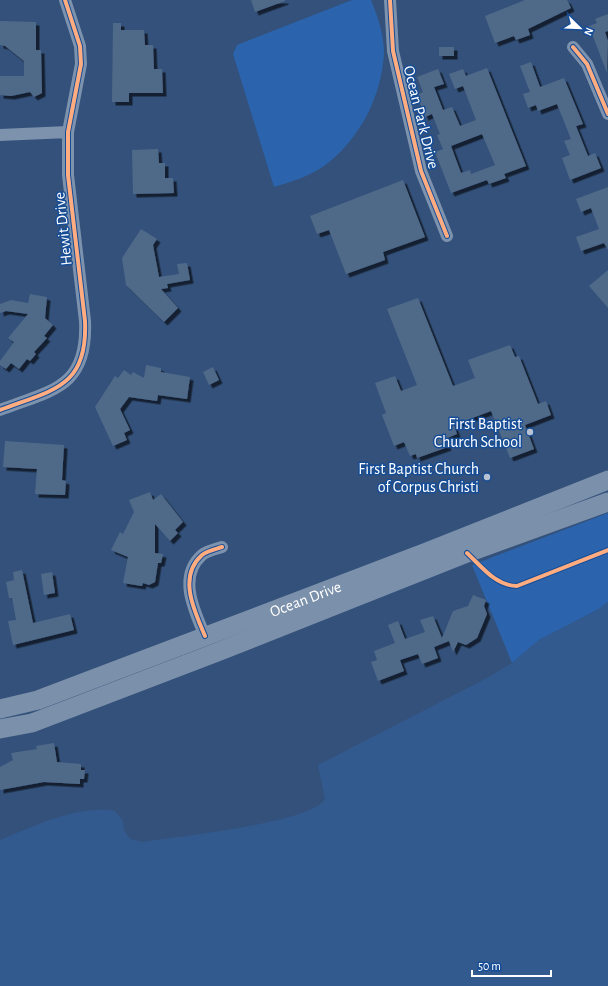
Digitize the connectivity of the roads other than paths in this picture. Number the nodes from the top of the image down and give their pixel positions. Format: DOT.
graph roads {
  1 [pos="65,0"];
  2 [pos="390,0"];
  3 [pos="573,47"];
  4 [pos="608,114"];
  5 [pos="68,132"];
  6 [pos="0,136"];
  7 [pos="447,236"];
  8 [pos="0,410"];
  9 [pos="608,480"];
  10 [pos="608,502"];
  11 [pos="222,547"];
  12 [pos="205,636"];
  13 [pos="0,709"];
  14 [pos="0,729"];
  1 -- 5 [label="street, Hewit Drive"];
  2 -- 7 [label="street, Ocean Park Drive"];
  3 -- 4 [label="street"];
  5 -- 6 [label="street"];
  5 -- 8 [label="street, Hewit Drive"];
  9 -- 12 [label="main road, Ocean Drive"];
  10 -- 14 [label="main road, Ocean Drive"];
  11 -- 12 [label="street"];
  12 -- 13 [label="main road, Ocean Drive"];
}
